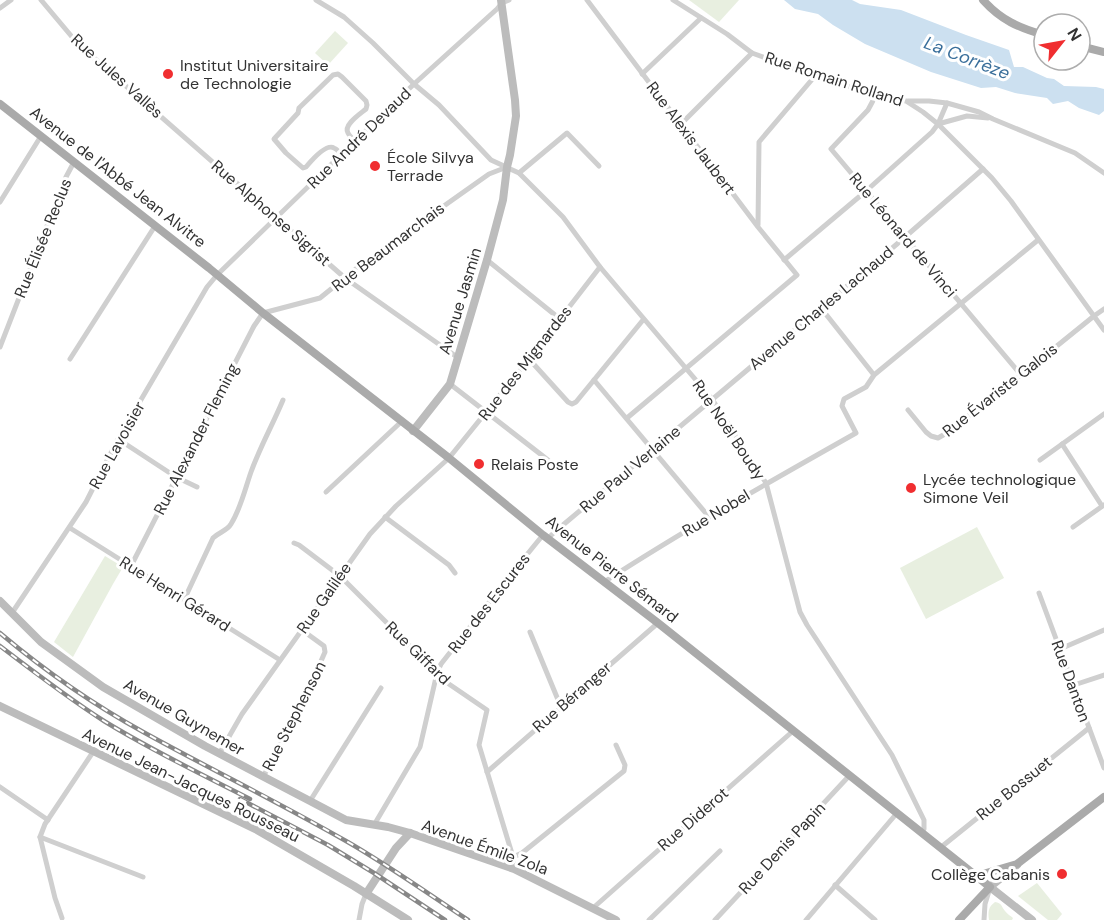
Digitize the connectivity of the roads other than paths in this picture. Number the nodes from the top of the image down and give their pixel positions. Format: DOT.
graph roads {
  1 [pos="11,0"];
  2 [pos="41,0"];
  3 [pos="316,0"];
  4 [pos="587,0"];
  5 [pos="673,0"];
  6 [pos="679,0"];
  7 [pos="983,0"];
  8 [pos="504,1"];
  9 [pos="0,8"];
  10 [pos="687,9"];
  11 [pos="701,18"];
  12 [pos="1032,31"];
  13 [pos="752,53"];
  14 [pos="642,74"];
  15 [pos="815,76"];
  16 [pos="414,84"];
  17 [pos="876,95"];
  18 [pos="906,101"];
  19 [pos="946,103"];
  20 [pos="0,104"];
  21 [pos="993,119"];
  22 [pos="938,124"];
  23 [pos="680,125"];
  24 [pos="41,136"];
  25 [pos="356,141"];
  26 [pos="197,148"];
  27 [pos="342,155"];
  28 [pos="74,162"];
  29 [pos="599,166"];
  30 [pos="507,167"];
  31 [pos="983,169"];
  32 [pos="519,173"];
  33 [pos="1104,173"];
  34 [pos="866,191"];
  35 [pos="0,202"];
  36 [pos="276,217"];
  37 [pos="155,226"];
  38 [pos="758,227"];
  39 [pos="905,238"];
  40 [pos="1038,240"];
  41 [pos="487,260"];
  42 [pos="784,260"];
  43 [pos="600,267"];
  44 [pos="217,274"];
  45 [pos="345,278"];
  46 [pos="961,304"];
  47 [pos="821,308"];
  48 [pos="1104,309"];
  49 [pos="263,313"];
  50 [pos="1094,316"];
  51 [pos="560,319"];
  52 [pos="644,320"];
  53 [pos="1104,330"];
  54 [pos="0,347"];
  55 [pos="457,357"];
  56 [pos="70,359"];
  57 [pos="529,359"];
  58 [pos="686,368"];
  59 [pos="874,375"];
  60 [pos="1021,375"];
  61 [pos="594,380"];
  62 [pos="450,384"];
  63 [pos="712,399"];
  64 [pos="283,400"];
  65 [pos="908,410"];
  66 [pos="486,413"];
  67 [pos="1104,414"];
  68 [pos="627,418"];
  69 [pos="401,422"];
  70 [pos="413,431"];
  71 [pos="118,439"];
  72 [pos="1062,444"];
  73 [pos="653,450"];
  74 [pos="449,458"];
  75 [pos="548,460"];
  76 [pos="1040,460"];
  77 [pos="176,477"];
  78 [pos="766,483"];
  79 [pos="197,487"];
  80 [pos="326,492"];
  81 [pos="1103,506"];
  82 [pos="385,517"];
  83 [pos="709,517"];
  84 [pos="1073,527"];
  85 [pos="70,528"];
  86 [pos="546,537"];
  87 [pos="294,543"];
  88 [pos="131,566"];
  89 [pos="455,573"];
  90 [pos="340,576"];
  91 [pos="604,582"];
  92 [pos="1039,593"];
  93 [pos="184,600"];
  94 [pos="0,601"];
  95 [pos="12,612"];
  96 [pos="658,623"];
  97 [pos="302,630"];
  98 [pos="1104,630"];
  99 [pos="530,632"];
  100 [pos="1060,649"];
  101 [pos="280,660"];
  102 [pos="436,673"];
  103 [pos="1104,675"];
  104 [pos="1074,686"];
  105 [pos="381,688"];
  106 [pos="0,706"];
  107 [pos="561,707"];
  108 [pos="1089,728"];
  109 [pos="793,731"];
  110 [pos="616,745"];
  111 [pos="93,752"];
  112 [pos="219,754"];
  113 [pos="1104,768"];
  114 [pos="487,772"];
  115 [pos="849,776"];
  116 [pos="263,777"];
  117 [pos="0,787"];
  118 [pos="1104,797"];
  119 [pos="310,801"];
  120 [pos="897,813"];
  121 [pos="48,820"];
  122 [pos="374,825"];
  123 [pos="921,833"];
  124 [pos="410,834"];
  125 [pos="40,837"];
  126 [pos="940,848"];
  127 [pos="720,851"];
  128 [pos="513,857"];
  129 [pos="1017,864"];
  130 [pos="514,869"];
  131 [pos="976,876"];
  132 [pos="143,877"];
  133 [pos="835,885"];
  134 [pos="990,887"];
  135 [pos="366,894"];
  136 [pos="593,908"];
  137 [pos="62,918"];
  138 [pos="873,919"];
  139 [pos="359,920"];
  140 [pos="408,920"];
  141 [pos="616,920"];
  142 [pos="649,920"];
  143 [pos="715,920"];
  144 [pos="806,920"];
  145 [pos="959,920"];
  146 [pos="984,920"];
  147 [pos="1032,920"];
  1 -- 9 [label="street"];
  2 -- 26 [label="street, Rue Jules Vallès"];
  3 -- 16 [label="street, Rue Noël Boudy"];
  4 -- 14 [label="street, Rue Alexis Jaubert"];
  5 -- 10 [label="street, Rue Romain Rolland"];
  6 -- 10 [label="street, Rue Romain Rolland"];
  7 -- 12 [label="main road"];
  8 -- 16 [label="street, Rue André Devaud"];
  8 -- 30 [label="main road, Avenue Jasmin"];
  10 -- 11 [label="street, Rue Romain Rolland"];
  11 -- 13 [label="street, Rue Romain Rolland"];
  11 -- 14 [label="street"];
  13 -- 15 [label="street, Rue Romain Rolland"];
  13 -- 23 [label="street"];
  14 -- 23 [label="street, Rue Alexis Jaubert"];
  15 -- 17 [label="street, Rue Romain Rolland"];
  15 -- 38 [label="street"];
  16 -- 25 [label="street, Rue André Devaud"];
  16 -- 30 [label="street, Rue Noël Boudy"];
  17 -- 18 [label="street, Rue Romain Rolland"];
  17 -- 34 [label="street, Rue Léonard de Vinci"];
  18 -- 19 [label="street"];
  18 -- 22 [label="street, Rue Romain Rolland"];
  19 -- 21 [label="street"];
  19 -- 22 [label="street"];
  20 -- 24 [label="main road, Avenue de l'Abbé Jean Alvitre"];
  21 -- 22 [label="street"];
  21 -- 33 [label="street"];
  22 -- 31 [label="street, Rue Romain Rolland"];
  22 -- 34 [label="street"];
  23 -- 38 [label="street, Rue Alexis Jaubert"];
  24 -- 28 [label="main road, Avenue de l'Abbé Jean Alvitre"];
  24 -- 35 [label="street"];
  25 -- 27 [label="street, Rue André Devaud"];
  25 -- 27 [label="street"];
  26 -- 36 [label="street, Rue Alphonse Sigrist"];
  27 -- 36 [label="street, Rue André Devaud"];
  28 -- 37 [label="main road, Avenue de l'Abbé Jean Alvitre"];
  28 -- 54 [label="street, Rue Élisée Reclus"];
  29 -- 32 [label="street"];
  30 -- 32 [label="street, Rue Noël Boudy"];
  30 -- 41 [label="main road, Avenue Jasmin"];
  30 -- 45 [label="street, Rue Beaumarchais"];
  31 -- 39 [label="street, Avenue Charles Lachaud"];
  31 -- 40 [label="street, Rue Romain Rolland"];
  32 -- 43 [label="street, Rue Noël Boudy"];
  34 -- 39 [label="street, Rue Léonard de Vinci"];
  34 -- 42 [label="street"];
  36 -- 44 [label="street, Rue André Devaud"];
  36 -- 45 [label="street, Rue Alphonse Sigrist"];
  37 -- 44 [label="main road, Avenue de l'Abbé Jean Alvitre"];
  37 -- 56 [label="street"];
  38 -- 42 [label="street, Rue Alexis Jaubert"];
  39 -- 46 [label="street, Rue Léonard de Vinci"];
  39 -- 47 [label="street, Avenue Charles Lachaud"];
  40 -- 46 [label="street"];
  40 -- 50 [label="street, Rue Romain Rolland"];
  41 -- 51 [label="street"];
  41 -- 55 [label="main road, Avenue Jasmin"];
  42 -- 58 [label="street, Rue Alexis Jaubert"];
  43 -- 51 [label="street, Rue des Mignardes"];
  43 -- 52 [label="street, Rue Noël Boudy"];
  44 -- 49 [label="main road, Avenue Pierre Sémard"];
  44 -- 71 [label="street, Rue Lavoisier"];
  45 -- 49 [label="street, Rue Beaumarchais"];
  45 -- 55 [label="street, Rue Alphonse Sigrist"];
  46 -- 59 [label="street"];
  46 -- 60 [label="street, Rue Léonard de Vinci"];
  47 -- 59 [label="street"];
  47 -- 63 [label="street, Avenue Charles Lachaud"];
  48 -- 50 [label="street, Rue Évariste Galois"];
  49 -- 69 [label="main road, Avenue Pierre Sémard"];
  49 -- 77 [label="street, Rue Alexander Fleming"];
  50 -- 53 [label="street, Rue Romain Rolland"];
  50 -- 60 [label="street, Rue Évariste Galois"];
  51 -- 57 [label="street, Rue des Mignardes"];
  52 -- 58 [label="street, Rue Noël Boudy"];
  52 -- 61 [label="street"];
  55 -- 62 [label="main road, Avenue Jasmin"];
  57 -- 61 [label="street"];
  57 -- 66 [label="street, Rue des Mignardes"];
  58 -- 63 [label="street, Rue Noël Boudy"];
  58 -- 68 [label="street"];
  59 -- 78 [label="street, Rue Nobel"];
  60 -- 65 [label="street, Rue Évariste Galois"];
  61 -- 68 [label="street"];
  62 -- 66 [label="street"];
  62 -- 70 [label="main road, Avenue Jasmin"];
  63 -- 73 [label="street, Rue Paul Verlaine"];
  63 -- 78 [label="street, Rue Noël Boudy"];
  64 -- 93 [label="street"];
  66 -- 74 [label="street, Rue des Mignardes"];
  66 -- 75 [label="street"];
  67 -- 72 [label="street"];
  68 -- 73 [label="street"];
  69 -- 70 [label="main road, Avenue Pierre Sémard"];
  69 -- 80 [label="street"];
  70 -- 74 [label="main road, Avenue Pierre Sémard"];
  71 -- 77 [label="street"];
  71 -- 85 [label="street, Rue Lavoisier"];
  72 -- 76 [label="street"];
  72 -- 81 [label="street"];
  73 -- 83 [label="street"];
  73 -- 86 [label="street, Rue Paul Verlaine"];
  74 -- 82 [label="street, Rue Galilée"];
  74 -- 86 [label="main road, Avenue Pierre Sémard"];
  77 -- 79 [label="street"];
  77 -- 88 [label="street, Rue Alexander Fleming"];
  78 -- 83 [label="street, Rue Nobel"];
  78 -- 123 [label="street, Rue Noël Boudy"];
  81 -- 84 [label="street"];
  82 -- 89 [label="street"];
  82 -- 90 [label="street, Rue Galilée"];
  83 -- 91 [label="street, Rue Nobel"];
  85 -- 88 [label="street, Rue Henri Gérard"];
  85 -- 95 [label="street, Rue Lavoisier"];
  86 -- 91 [label="main road, Avenue Pierre Sémard"];
  86 -- 102 [label="street, Rue des Escures"];
  87 -- 90 [label="street, Rue Giffard"];
  88 -- 93 [label="street, Rue Henri Gérard"];
  90 -- 97 [label="street, Rue Galilée"];
  90 -- 102 [label="street, Rue Giffard"];
  91 -- 96 [label="main road, Avenue Pierre Sémard"];
  92 -- 100 [label="street, Rue Danton"];
  93 -- 101 [label="street, Rue Henri Gérard"];
  94 -- 95 [label="main road, Avenue Guynemer"];
  95 -- 112 [label="main road, Avenue Guynemer"];
  96 -- 107 [label="street, Rue Béranger"];
  96 -- 109 [label="main road, Avenue Pierre Sémard"];
  97 -- 101 [label="street, Rue Galilée"];
  97 -- 116 [label="street, Rue Stephenson"];
  98 -- 100 [label="street"];
  99 -- 107 [label="street"];
  100 -- 104 [label="street, Rue Danton"];
  101 -- 112 [label="street, Rue Galilée"];
  102 -- 114 [label="street, Rue Giffard"];
  102 -- 122 [label="street"];
  103 -- 104 [label="street"];
  104 -- 108 [label="street, Rue Danton"];
  105 -- 119 [label="street"];
  106 -- 111 [label="main road, Avenue Jean-Jacques Rousseau"];
  107 -- 114 [label="street, Rue Béranger"];
  108 -- 113 [label="street, Rue Danton"];
  108 -- 126 [label="street, Rue Bossuet"];
  109 -- 115 [label="main road, Avenue Pierre Sémard"];
  109 -- 136 [label="street, Rue Diderot"];
  110 -- 128 [label="street"];
  111 -- 121 [label="street"];
  111 -- 135 [label="main road, Avenue Jean-Jacques Rousseau"];
  112 -- 116 [label="main road, Avenue Guynemer"];
  114 -- 128 [label="street, Rue Giffard"];
  115 -- 120 [label="main road, Avenue Pierre Sémard"];
  115 -- 143 [label="street, Rue Denis Papin"];
  116 -- 119 [label="main road, Avenue Guynemer"];
  117 -- 121 [label="street"];
  118 -- 129 [label="main road"];
  119 -- 122 [label="main road, Avenue Guynemer"];
  120 -- 123 [label="main road, Avenue Pierre Sémard"];
  120 -- 133 [label="street"];
  121 -- 125 [label="street"];
  122 -- 124 [label="main road, Avenue Émile Zola"];
  123 -- 126 [label="main road, Avenue Pierre Sémard"];
  124 -- 130 [label="main road, Avenue Émile Zola"];
  124 -- 135 [label="main road"];
  125 -- 132 [label="street"];
  125 -- 137 [label="street"];
  126 -- 131 [label="main road, Avenue Pierre Sémard"];
  127 -- 142 [label="street"];
  128 -- 130 [label="street, Rue Giffard"];
  129 -- 131 [label="main road"];
  129 -- 134 [label="main road"];
  130 -- 136 [label="main road, Avenue Émile Zola"];
  131 -- 134 [label="main road, Avenue Pierre Sémard"];
  133 -- 138 [label="street"];
  133 -- 144 [label="street"];
  134 -- 145 [label="main road"];
  134 -- 146 [label="street"];
  134 -- 147 [label="main road"];
  135 -- 139 [label="street"];
  135 -- 140 [label="main road, Avenue Jean-Jacques Rousseau"];
  136 -- 141 [label="main road, Avenue Émile Zola"];
}
